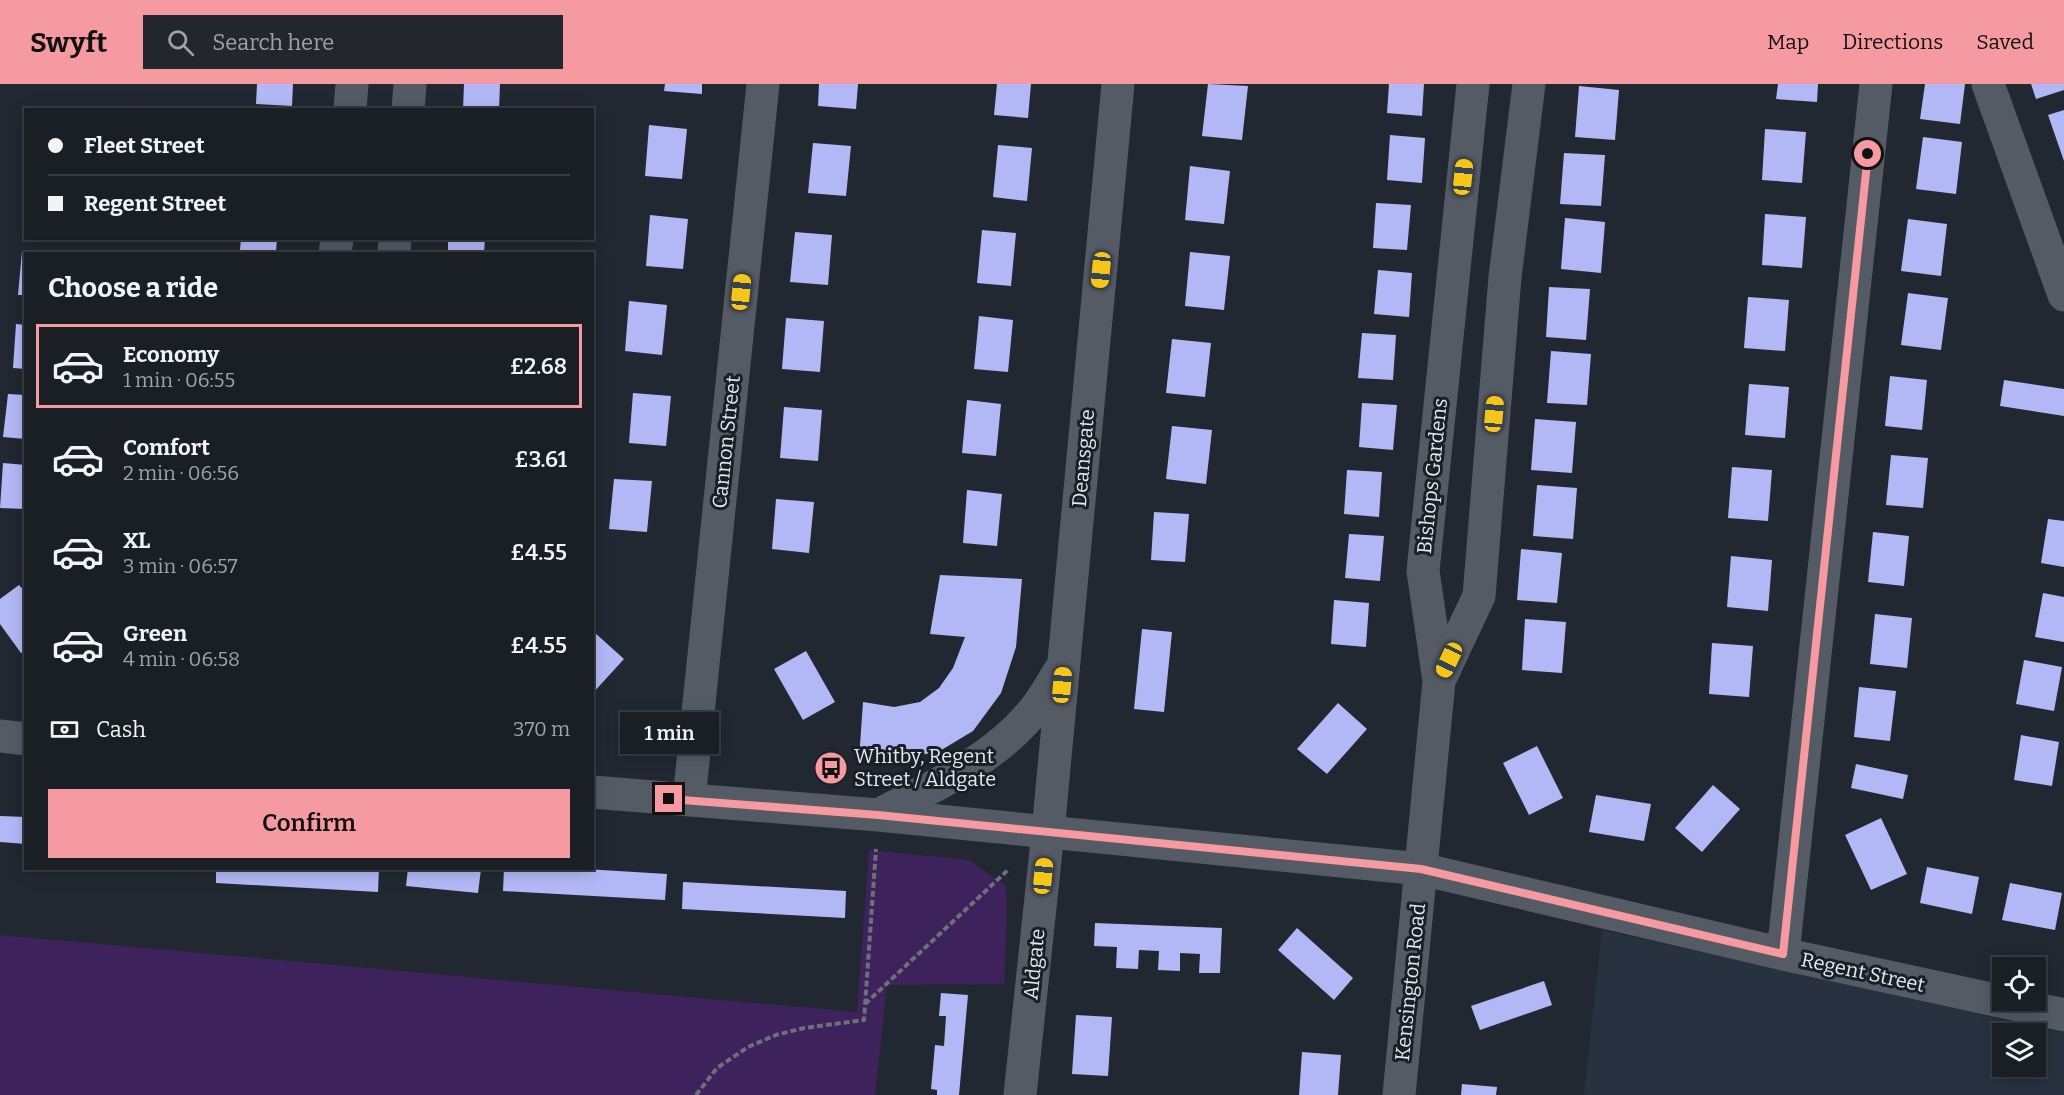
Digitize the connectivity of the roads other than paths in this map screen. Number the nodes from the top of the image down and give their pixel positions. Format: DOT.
graph roads {
  1 [pos="352,84"];
  2 [pos="410,84"];
  3 [pos="763,84"];
  4 [pos="1118,84"];
  5 [pos="1473,84"];
  6 [pos="1529,84"];
  7 [pos="1876,84"];
  8 [pos="1988,84"];
  9 [pos="350,108"];
  10 [pos="408,108"];
  11 [pos="1452,271"];
  12 [pos="1505,277"];
  13 [pos="2064,295"];
  14 [pos="1064,664"];
  15 [pos="1439,681"];
  16 [pos="0,736"];
  17 [pos="24,739"];
  18 [pos="594,792"];
  19 [pos="689,800"];
  20 [pos="878,815"];
  21 [pos="1048,832"];
  22 [pos="1421,869"];
  23 [pos="1783,954"];
  24 [pos="2064,1015"];
  25 [pos="1020,1095"];
  26 [pos="1399,1095"];
  1 -- 9 [label="street"];
  2 -- 10 [label="street"];
  3 -- 19 [label="street, Cannon Street"];
  4 -- 14 [label="street, Deansgate"];
  5 -- 11 [label="street, Bishops Gardens"];
  6 -- 12 [label="street, Bishops Gardens"];
  7 -- 23 [label="street"];
  8 -- 13 [label="street"];
  11 -- 12 [label="street"];
  11 -- 15 [label="street, Bishops Gardens"];
  12 -- 15 [label="street, Bishops Gardens"];
  14 -- 20 [label="street"];
  14 -- 21 [label="street, Deansgate"];
  15 -- 22 [label="street, Bishops Gardens"];
  16 -- 17 [label="street"];
  18 -- 19 [label="street, Regent Street"];
  19 -- 20 [label="street, Regent Street"];
  20 -- 21 [label="street, Regent Street"];
  21 -- 22 [label="street, Regent Street"];
  21 -- 25 [label="street, Aldgate"];
  22 -- 23 [label="street, Regent Street"];
  22 -- 26 [label="street, Kensington Road"];
  23 -- 24 [label="street, Regent Street"];
}
